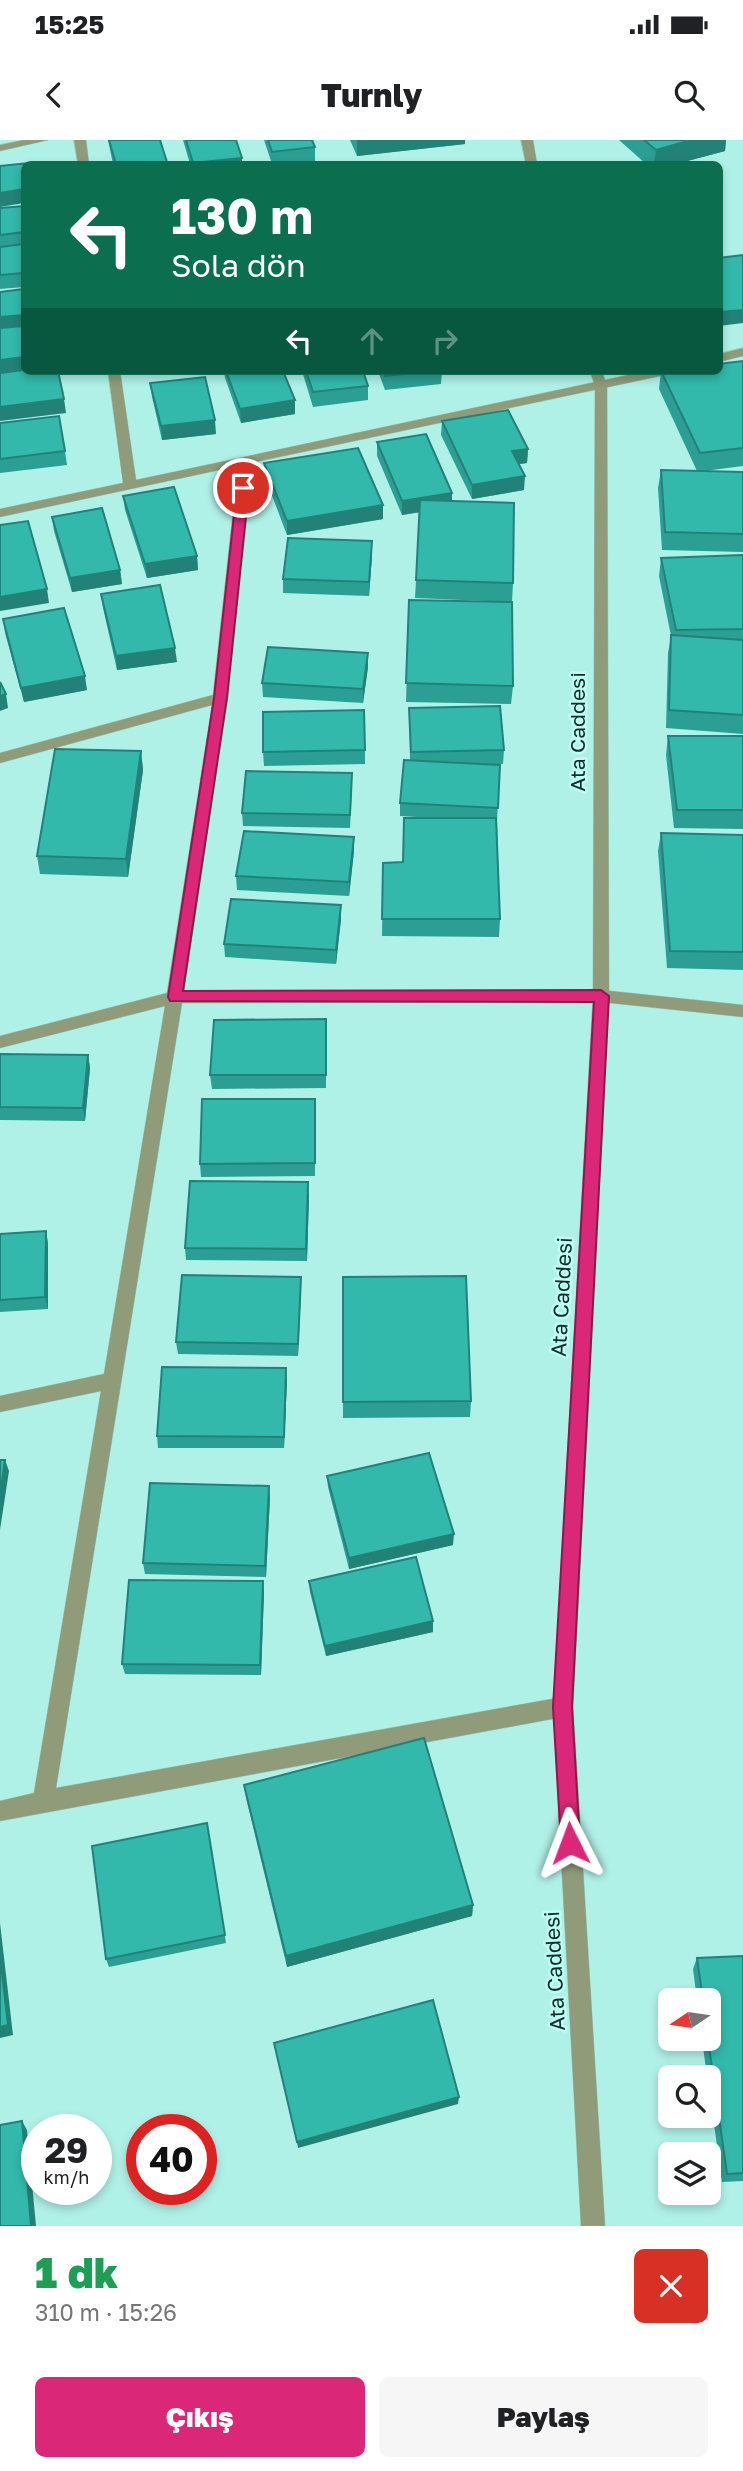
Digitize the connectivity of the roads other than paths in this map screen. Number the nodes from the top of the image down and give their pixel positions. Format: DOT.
graph roads {
  1 [pos="42,140"];
  2 [pos="80,140"];
  3 [pos="527,140"];
  4 [pos="0,148"];
  5 [pos="84,161"];
  6 [pos="531,161"];
  7 [pos="743,352"];
  8 [pos="723,357"];
  9 [pos="115,375"];
  10 [pos="632,375"];
  11 [pos="598,379"];
  12 [pos="245,461"];
  13 [pos="130,484"];
  14 [pos="0,513"];
  15 [pos="220,698"];
  16 [pos="0,758"];
  17 [pos="601,996"];
  18 [pos="175,997"];
  19 [pos="743,1011"];
  20 [pos="0,1042"];
  21 [pos="114,1380"];
  22 [pos="0,1404"];
  23 [pos="563,1707"];
  24 [pos="43,1801"];
  25 [pos="0,1811"];
  26 [pos="593,2226"];
  1 -- 4 [label="street"];
  2 -- 5 [label="street"];
  3 -- 6 [label="street"];
  7 -- 8 [label="street"];
  9 -- 13 [label="street"];
  10 -- 11 [label="street"];
  11 -- 12 [label="street"];
  11 -- 17 [label="street, Ata Caddesi"];
  12 -- 13 [label="street"];
  12 -- 15 [label="street"];
  13 -- 14 [label="street"];
  15 -- 16 [label="street"];
  15 -- 18 [label="street"];
  17 -- 18 [label="street"];
  17 -- 19 [label="street"];
  17 -- 23 [label="street, Ata Caddesi"];
  18 -- 20 [label="street"];
  18 -- 21 [label="street"];
  21 -- 22 [label="street"];
  21 -- 24 [label="street"];
  23 -- 24 [label="street"];
  23 -- 26 [label="street, Ata Caddesi"];
  24 -- 25 [label="street"];
}
